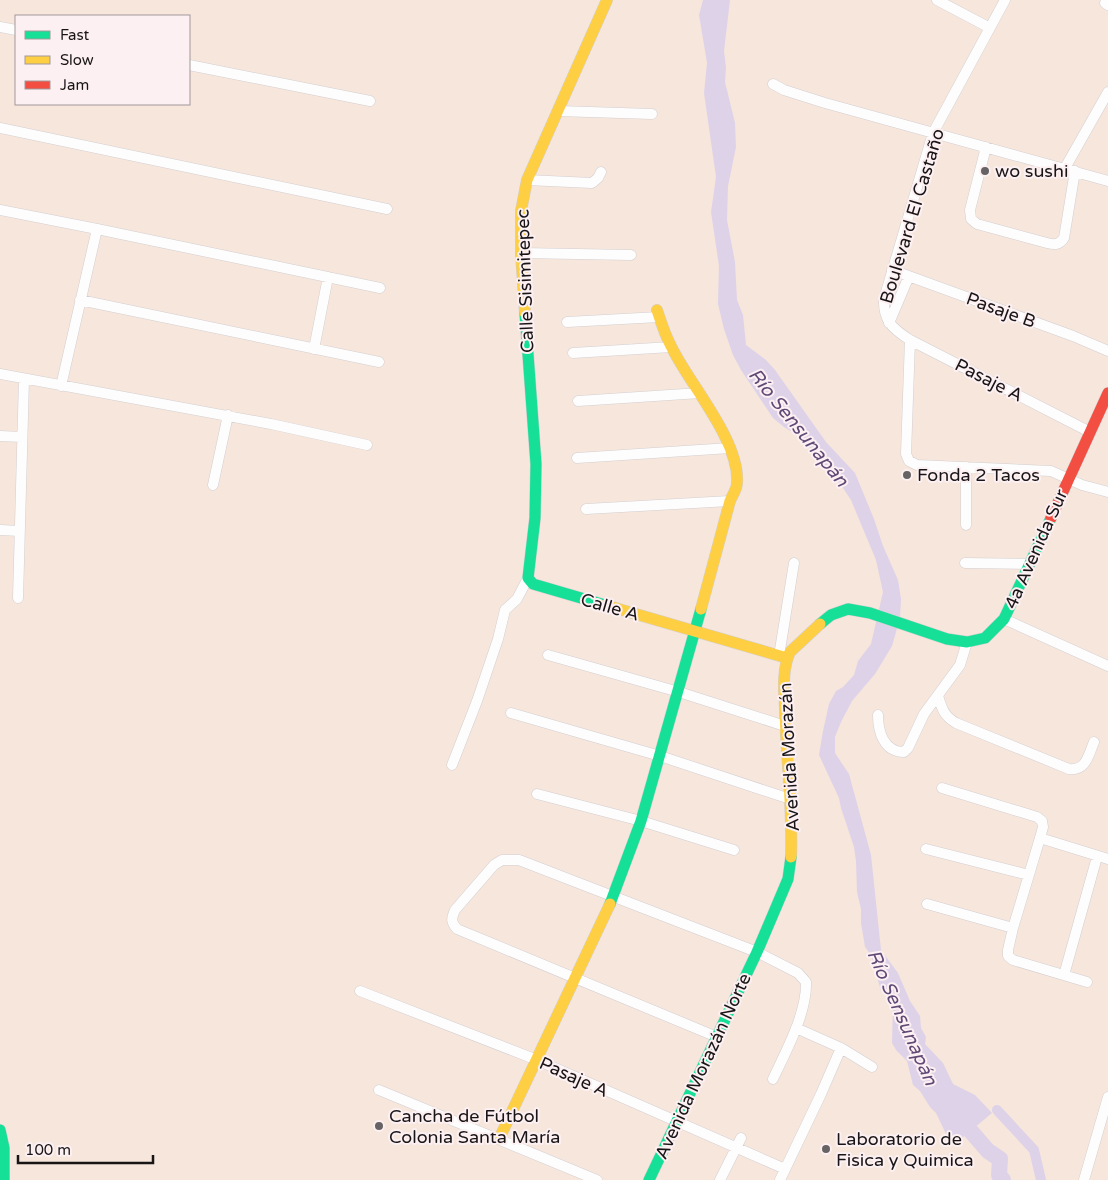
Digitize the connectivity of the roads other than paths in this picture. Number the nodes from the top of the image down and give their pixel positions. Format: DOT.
graph roads {
  1 [pos="607,0"];
  2 [pos="937,0"];
  3 [pos="1005,0"];
  4 [pos="0,27"];
  5 [pos="990,28"];
  6 [pos="15,30"];
  7 [pos="190,64"];
  8 [pos="773,84"];
  9 [pos="1108,92"];
  10 [pos="370,101"];
  11 [pos="558,111"];
  12 [pos="652,114"];
  13 [pos="0,128"];
  14 [pos="933,133"];
  15 [pos="986,147"];
  16 [pos="1070,169"];
  17 [pos="601,172"];
  18 [pos="527,180"];
  19 [pos="1108,181"];
  20 [pos="387,209"];
  21 [pos="0,210"];
  22 [pos="97,229"];
  23 [pos="521,253"];
  24 [pos="631,255"];
  25 [pos="892,270"];
  26 [pos="909,276"];
  27 [pos="328,277"];
  28 [pos="380,288"];
  29 [pos="80,300"];
  30 [pos="658,314"];
  31 [pos="567,322"];
  32 [pos="890,324"];
  33 [pos="910,340"];
  34 [pos="671,346"];
  35 [pos="314,349"];
  36 [pos="1108,352"];
  37 [pos="574,353"];
  38 [pos="379,362"];
  39 [pos="0,374"];
  40 [pos="24,379"];
  41 [pos="61,386"];
  42 [pos="700,393"];
  43 [pos="1108,393"];
  44 [pos="578,400"];
  45 [pos="228,416"];
  46 [pos="1090,432"];
  47 [pos="0,436"];
  48 [pos="22,437"];
  49 [pos="367,445"];
  50 [pos="730,448"];
  51 [pos="577,458"];
  52 [pos="966,467"];
  53 [pos="1068,478"];
  54 [pos="213,485"];
  55 [pos="1108,492"];
  56 [pos="730,501"];
  57 [pos="586,509"];
  58 [pos="966,525"];
  59 [pos="0,530"];
  60 [pos="20,531"];
  61 [pos="794,563"];
  62 [pos="965,563"];
  63 [pos="1030,564"];
  64 [pos="528,578"];
  65 [pos="18,598"];
  66 [pos="1004,620"];
  67 [pos="695,632"];
  68 [pos="967,642"];
  69 [pos="548,655"];
  70 [pos="783,657"];
  71 [pos="1108,666"];
  72 [pos="679,692"];
  73 [pos="938,696"];
  74 [pos="511,713"];
  75 [pos="878,715"];
  76 [pos="785,726"];
  77 [pos="1094,742"];
  78 [pos="660,756"];
  79 [pos="452,765"];
  80 [pos="942,788"];
  81 [pos="536,794"];
  82 [pos="790,799"];
  83 [pos="641,821"];
  84 [pos="1040,838"];
  85 [pos="926,849"];
  86 [pos="734,850"];
  87 [pos="1097,857"];
  88 [pos="1108,860"];
  89 [pos="1029,875"];
  90 [pos="614,896"];
  91 [pos="926,904"];
  92 [pos="1013,928"];
  93 [pos="757,952"];
  94 [pos="1064,975"];
  95 [pos="575,979"];
  96 [pos="1087,982"];
  97 [pos="360,991"];
  98 [pos="796,1028"];
  99 [pos="717,1037"];
  100 [pos="841,1048"];
  101 [pos="537,1060"];
  102 [pos="872,1067"];
  103 [pos="773,1079"];
  104 [pos="379,1090"];
  105 [pos="1108,1097"];
  106 [pos="677,1122"];
  107 [pos="0,1130"];
  108 [pos="1097,1134"];
  109 [pos="1108,1137"];
  110 [pos="499,1140"];
  111 [pos="738,1142"];
  112 [pos="785,1170"];
  113 [pos="4,1180"];
  114 [pos="597,1180"];
  115 [pos="649,1180"];
  116 [pos="720,1180"];
  117 [pos="780,1180"];
  118 [pos="1084,1180"];
  1 -- 11 [label="street, Calle Sisimitepec"];
  2 -- 5 [label="street"];
  3 -- 5 [label="street, Boulevard El Castaño"];
  4 -- 6 [label="street"];
  5 -- 14 [label="street, Boulevard El Castaño"];
  7 -- 10 [label="street"];
  8 -- 14 [label="street"];
  9 -- 16 [label="street"];
  11 -- 12 [label="street"];
  11 -- 18 [label="street, Calle Sisimitepec"];
  13 -- 20 [label="street"];
  14 -- 15 [label="street"];
  14 -- 25 [label="street, Boulevard El Castaño"];
  15 -- 16 [label="street"];
  15 -- 16 [label="street"];
  16 -- 19 [label="street"];
  17 -- 18 [label="street"];
  18 -- 23 [label="street, Calle Sisimitepec"];
  21 -- 22 [label="street"];
  22 -- 27 [label="street"];
  22 -- 29 [label="street"];
  23 -- 24 [label="street"];
  23 -- 64 [label="street, Calle Sisimitepec"];
  25 -- 26 [label="street, Pasaje B"];
  25 -- 32 [label="street, Boulevard El Castaño"];
  26 -- 32 [label="street"];
  26 -- 36 [label="street, Pasaje B"];
  27 -- 28 [label="street"];
  27 -- 35 [label="street"];
  29 -- 35 [label="street"];
  29 -- 41 [label="street"];
  30 -- 31 [label="street"];
  30 -- 34 [label="street"];
  32 -- 33 [label="street, Pasaje A"];
  33 -- 46 [label="street, Pasaje A"];
  33 -- 52 [label="street"];
  34 -- 37 [label="street"];
  34 -- 42 [label="street"];
  35 -- 38 [label="street"];
  39 -- 40 [label="street"];
  40 -- 41 [label="street"];
  40 -- 48 [label="street"];
  41 -- 45 [label="street"];
  42 -- 44 [label="street"];
  42 -- 50 [label="street"];
  43 -- 46 [label="street, 4a Avenida Sur"];
  45 -- 49 [label="street"];
  45 -- 54 [label="street"];
  46 -- 53 [label="street, 4a Avenida Sur"];
  47 -- 48 [label="street"];
  48 -- 60 [label="street"];
  50 -- 51 [label="street"];
  50 -- 56 [label="street"];
  52 -- 53 [label="street"];
  52 -- 58 [label="street"];
  53 -- 55 [label="street"];
  53 -- 63 [label="street, 4a Avenida Sur"];
  56 -- 57 [label="street"];
  56 -- 67 [label="street"];
  59 -- 60 [label="street"];
  60 -- 65 [label="street"];
  61 -- 70 [label="street"];
  62 -- 63 [label="street"];
  63 -- 66 [label="street, 4a Avenida Sur"];
  64 -- 67 [label="street, Calle A"];
  64 -- 79 [label="street"];
  66 -- 68 [label="street"];
  66 -- 71 [label="street"];
  67 -- 70 [label="street, Calle A"];
  67 -- 72 [label="street"];
  68 -- 70 [label="street, Avenida Morazán"];
  68 -- 73 [label="street"];
  69 -- 72 [label="street"];
  70 -- 76 [label="street, Avenida Morazán"];
  72 -- 76 [label="street"];
  72 -- 78 [label="street"];
  73 -- 75 [label="street"];
  73 -- 77 [label="street"];
  74 -- 78 [label="street"];
  76 -- 82 [label="street, Avenida Morazán"];
  78 -- 82 [label="street"];
  78 -- 83 [label="street"];
  80 -- 84 [label="street"];
  81 -- 83 [label="street"];
  82 -- 93 [label="street, Avenida Morazán"];
  83 -- 86 [label="street"];
  83 -- 90 [label="street"];
  84 -- 87 [label="street"];
  84 -- 89 [label="street"];
  85 -- 89 [label="street"];
  87 -- 88 [label="street"];
  87 -- 94 [label="street"];
  89 -- 92 [label="street"];
  90 -- 93 [label="street"];
  90 -- 95 [label="street"];
  90 -- 95 [label="street"];
  91 -- 92 [label="street"];
  92 -- 94 [label="street"];
  93 -- 98 [label="street"];
  93 -- 99 [label="street, Avenida Morazán Norte"];
  94 -- 96 [label="street"];
  95 -- 99 [label="street"];
  95 -- 101 [label="street"];
  97 -- 101 [label="street, Pasaje A"];
  98 -- 100 [label="street"];
  98 -- 103 [label="street"];
  99 -- 106 [label="street, Avenida Morazán Norte"];
  100 -- 102 [label="street"];
  100 -- 112 [label="street"];
  101 -- 106 [label="street, Pasaje A"];
  101 -- 110 [label="street"];
  104 -- 110 [label="street"];
  105 -- 108 [label="street"];
  106 -- 111 [label="street, Pasaje A"];
  106 -- 115 [label="street, Avenida Morazán Norte"];
  107 -- 113 [label="street"];
  108 -- 109 [label="street"];
  108 -- 118 [label="street"];
  110 -- 114 [label="street"];
  111 -- 112 [label="street, Pasaje A"];
  111 -- 116 [label="street"];
  112 -- 117 [label="street"];
}
